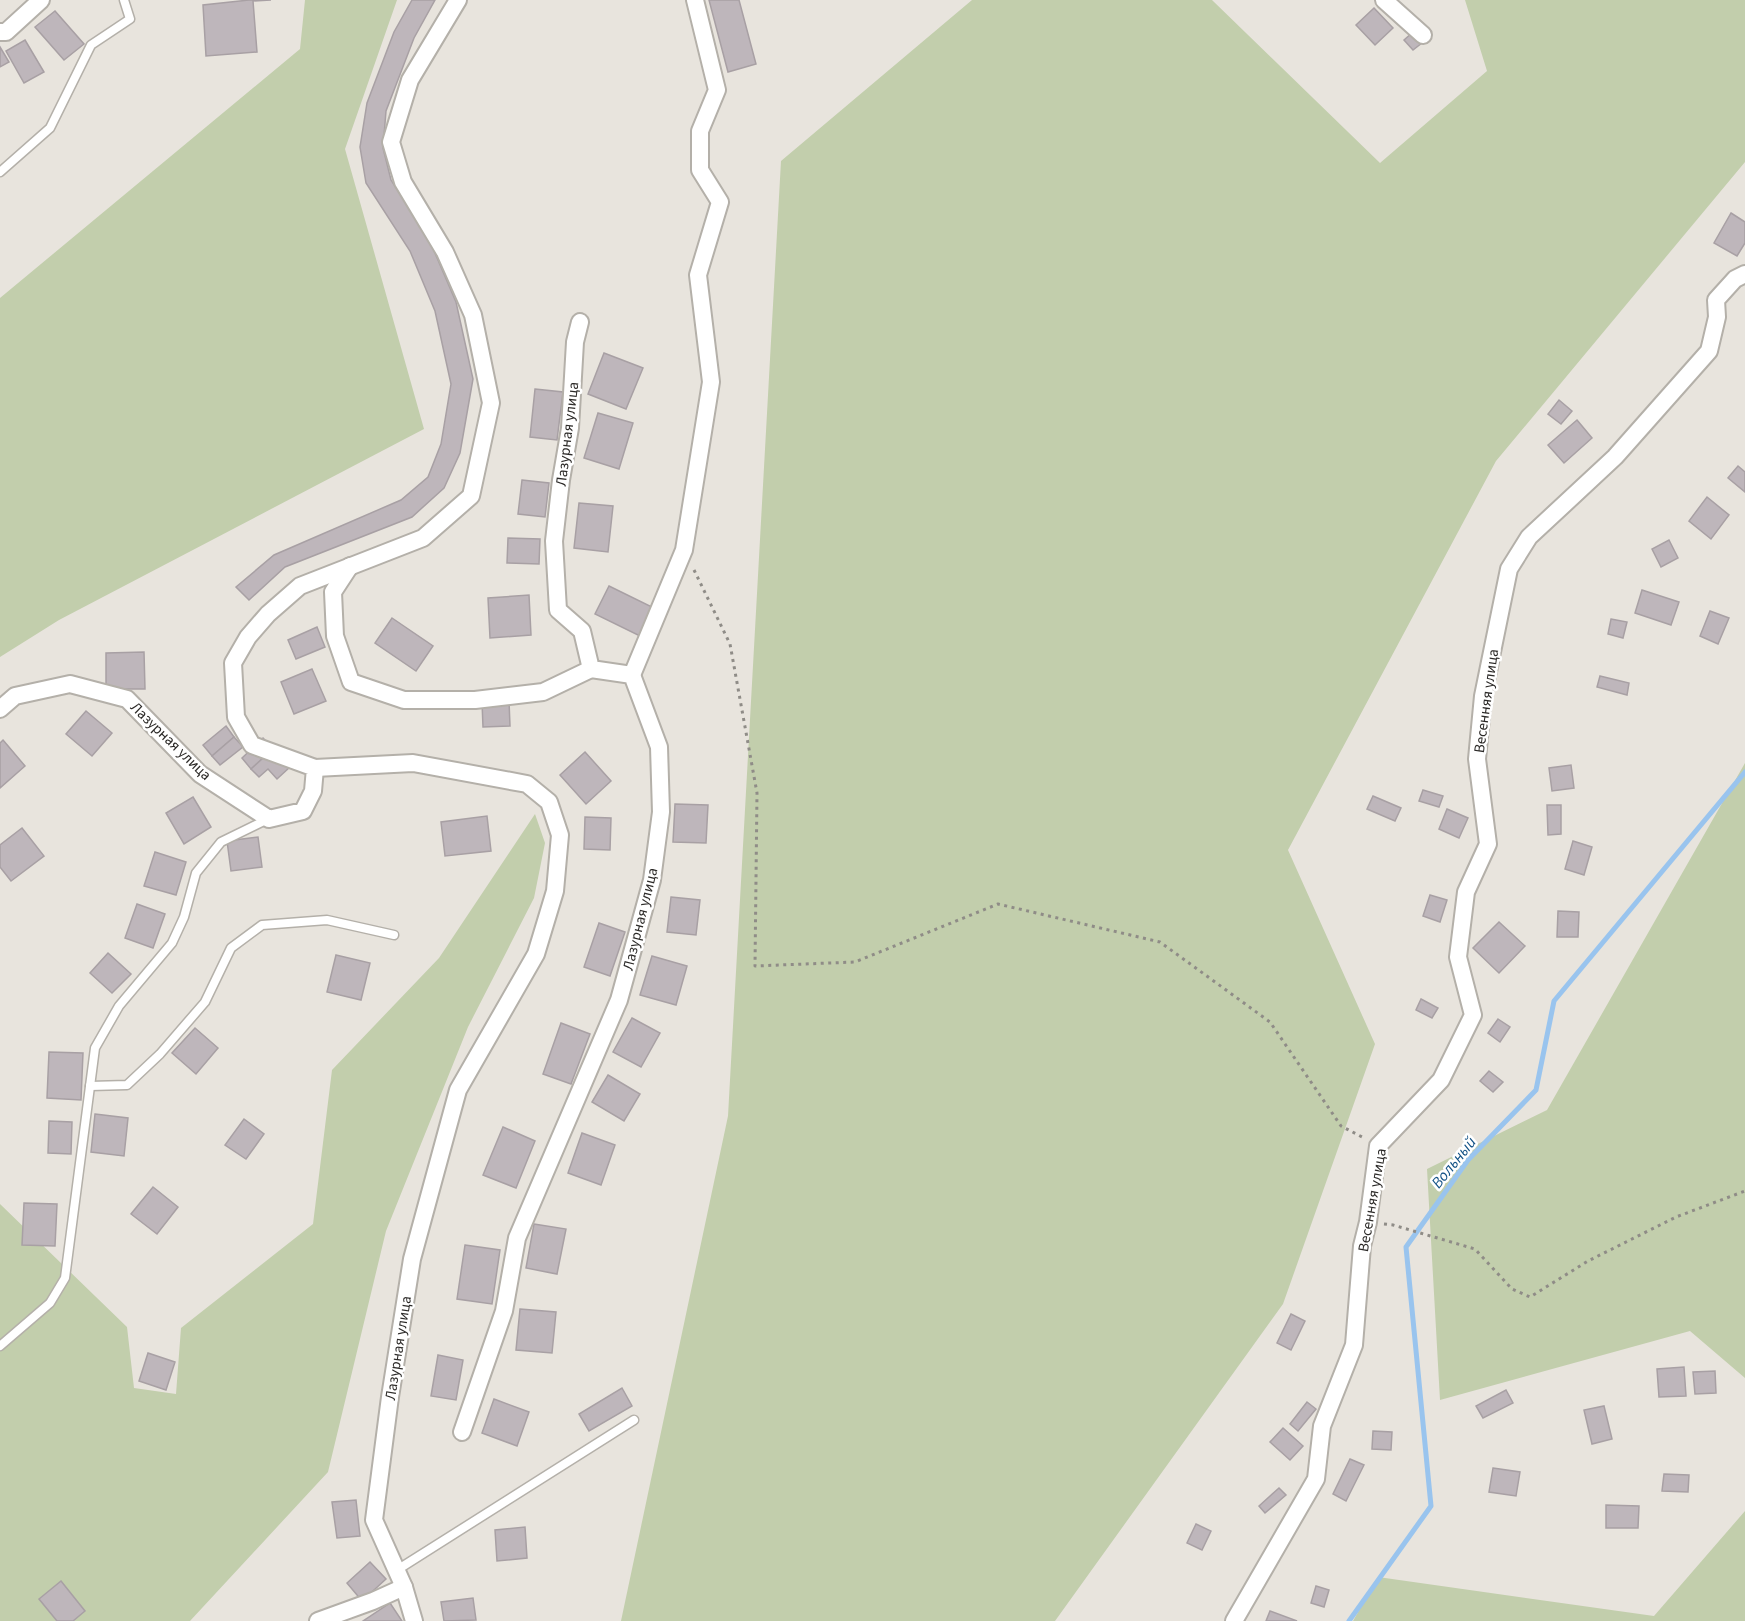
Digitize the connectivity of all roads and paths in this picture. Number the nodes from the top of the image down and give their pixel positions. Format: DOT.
graph roads {
  1 [pos="41,0"];
  2 [pos="124,0"];
  3 [pos="458,0"];
  4 [pos="695,0"];
  5 [pos="1384,0"];
  6 [pos="0,33"];
  7 [pos="1423,35"];
  8 [pos="0,172"];
  9 [pos="1745,274"];
  10 [pos="580,322"];
  11 [pos="684,550"];
  12 [pos="350,566"];
  13 [pos="591,669"];
  14 [pos="632,675"];
  15 [pos="0,709"];
  16 [pos="315,768"];
  17 [pos="269,819"];
  18 [pos="394,935"];
  19 [pos="90,1086"];
  20 [pos="1378,1146"];
  21 [pos="1745,1191"];
  22 [pos="1368,1222"];
  23 [pos="0,1346"];
  24 [pos="634,1420"];
  25 [pos="462,1432"];
  26 [pos="397,1570"];
  27 [pos="404,1587"];
  28 [pos="318,1621"];
  29 [pos="414,1621"];
  30 [pos="1234,1621"];
  1 -- 6 [label="street"];
  2 -- 8 [label="lane"];
  3 -- 12 [label="street, Лазурная улица"];
  4 -- 11 [label="street"];
  5 -- 7 [label="street"];
  9 -- 20 [label="street, Весенняя улица"];
  10 -- 13 [label="street, Лазурная улица"];
  11 -- 14 [label="street"];
  11 -- 20 [label="path"];
  12 -- 13 [label="street"];
  12 -- 16 [label="street, Лазурная улица"];
  13 -- 14 [label="street"];
  14 -- 25 [label="street, Лазурная улица"];
  15 -- 17 [label="street, Лазурная улица"];
  16 -- 17 [label="street"];
  16 -- 26 [label="street, Лазурная улица"];
  17 -- 19 [label="lane"];
  18 -- 19 [label="lane"];
  19 -- 23 [label="lane"];
  20 -- 22 [label="street, Весенняя улица"];
  21 -- 22 [label="path"];
  22 -- 30 [label="street, Весенняя улица"];
  24 -- 26 [label="lane"];
  26 -- 27 [label="street, Лазурная улица"];
  27 -- 28 [label="street"];
  27 -- 29 [label="street, Лазурная улица"];
}
